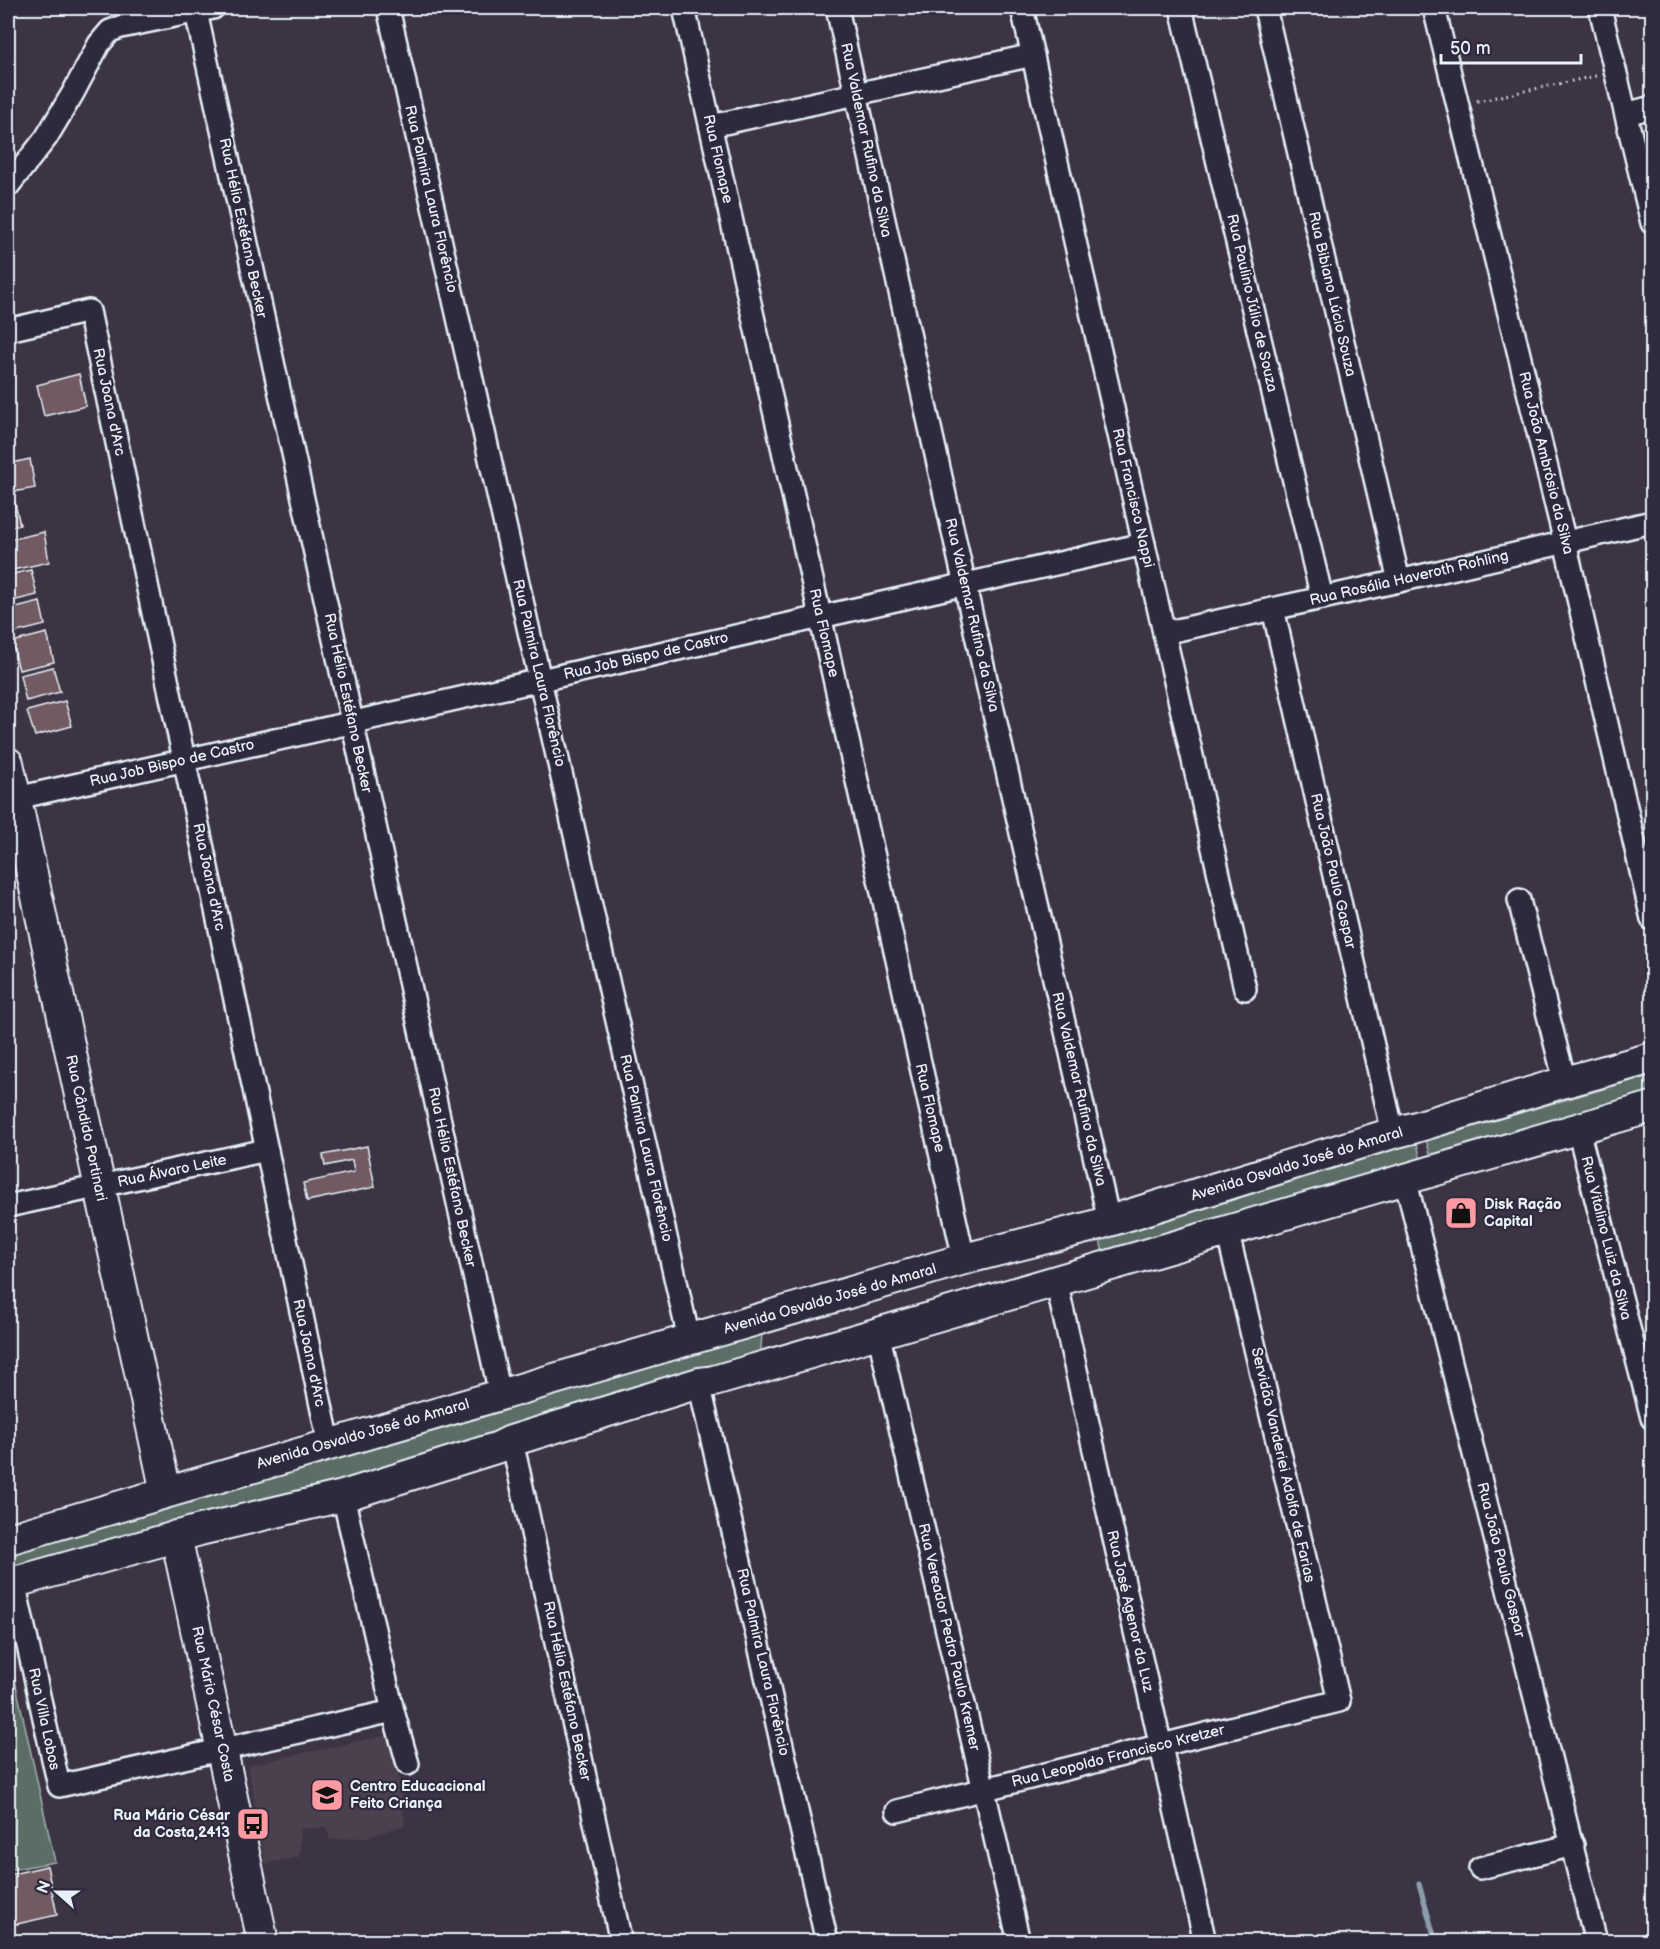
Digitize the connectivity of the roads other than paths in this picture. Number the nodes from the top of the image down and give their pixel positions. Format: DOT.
graph roads {
  1 [pos="388,8"];
  2 [pos="684,8"];
  3 [pos="837,8"];
  4 [pos="1022,8"];
  5 [pos="1181,8"];
  6 [pos="1265,8"];
  7 [pos="1434,8"];
  8 [pos="1600,8"];
  9 [pos="205,10"];
  10 [pos="1033,55"];
  11 [pos="856,94"];
  12 [pos="1653,107"];
  13 [pos="1626,114"];
  14 [pos="711,126"];
  15 [pos="8,186"];
  16 [pos="1653,223"];
  17 [pos="8,330"];
  18 [pos="1653,522"];
  19 [pos="1565,542"];
  20 [pos="1144,544"];
  21 [pos="1399,581"];
  22 [pos="965,585"];
  23 [pos="1322,598"];
  24 [pos="1273,609"];
  25 [pos="820,617"];
  26 [pos="1164,633"];
  27 [pos="540,680"];
  28 [pos="352,722"];
  29 [pos="184,760"];
  30 [pos="8,764"];
  31 [pos="11,799"];
  32 [pos="1519,900"];
  33 [pos="1653,919"];
  34 [pos="1245,989"];
  35 [pos="1653,1058"];
  36 [pos="1565,1082"];
  37 [pos="1653,1107"];
  38 [pos="1578,1129"];
  39 [pos="1393,1133"];
  40 [pos="267,1150"];
  41 [pos="1405,1178"];
  42 [pos="99,1186"];
  43 [pos="8,1206"];
  44 [pos="1109,1221"];
  45 [pos="1227,1230"];
  46 [pos="964,1259"];
  47 [pos="1056,1281"];
  48 [pos="794,1309"];
  49 [pos="878,1332"];
  50 [pos="689,1340"];
  51 [pos="797,1355"];
  52 [pos="699,1383"];
  53 [pos="500,1394"];
  54 [pos="1653,1418"];
  55 [pos="511,1441"];
  56 [pos="329,1443"];
  57 [pos="166,1492"];
  58 [pos="343,1496"];
  59 [pos="176,1536"];
  60 [pos="8,1539"];
  61 [pos="11,1583"];
  62 [pos="1339,1701"];
  63 [pos="393,1711"];
  64 [pos="1160,1746"];
  65 [pos="222,1750"];
  66 [pos="408,1764"];
  67 [pos="984,1790"];
  68 [pos="897,1811"];
  69 [pos="1573,1845"];
  70 [pos="1480,1868"];
  71 [pos="263,1941"];
  72 [pos="621,1941"];
  73 [pos="827,1941"];
  74 [pos="1019,1941"];
  75 [pos="1205,1941"];
  76 [pos="1596,1941"];
  1 -- 27 [label="street, Rua Palmira Laura Florêncio"];
  2 -- 14 [label="street, Rua Flomape"];
  3 -- 11 [label="street, Rua Valdemar Rufino da Silva"];
  4 -- 10 [label="street, Rua Francisco Nappi"];
  5 -- 23 [label="street, Rua Paulino Júlio de Souza"];
  6 -- 21 [label="street, Rua Bibiano Lúcio Souza"];
  7 -- 19 [label="street, Rua João Ambrósio da Silva"];
  8 -- 13 [label="street"];
  9 -- 15 [label="street"];
  9 -- 28 [label="street, Rua Hélio Estéfano Becker"];
  10 -- 11 [label="street"];
  10 -- 20 [label="street, Rua Francisco Nappi"];
  11 -- 14 [label="street"];
  11 -- 22 [label="street, Rua Valdemar Rufino da Silva"];
  12 -- 13 [label="street"];
  13 -- 16 [label="street"];
  14 -- 25 [label="street, Rua Flomape"];
  17 -- 29 [label="street, Rua Joana d'Arc"];
  18 -- 19 [label="street, Rua Rosália Haveroth Rohling"];
  19 -- 21 [label="street, Rua Rosália Haveroth Rohling"];
  19 -- 33 [label="street, Rua João Ambrósio da Silva"];
  20 -- 22 [label="street, Rua Job Bispo de Castro"];
  20 -- 26 [label="street, Rua Francisco Nappi"];
  21 -- 23 [label="street, Rua Rosália Haveroth Rohling"];
  22 -- 25 [label="street, Rua Job Bispo de Castro"];
  22 -- 44 [label="street, Rua Valdemar Rufino da Silva"];
  23 -- 24 [label="street, Rua Rosália Haveroth Rohling"];
  24 -- 26 [label="street, Rua Rosália Haveroth Rohling"];
  24 -- 39 [label="street, Rua João Paulo Gaspar"];
  25 -- 27 [label="street, Rua Job Bispo de Castro"];
  25 -- 46 [label="street, Rua Flomape"];
  26 -- 34 [label="street, Rua Francisco Nappi"];
  27 -- 28 [label="street, Rua Job Bispo de Castro"];
  27 -- 50 [label="street, Rua Palmira Laura Florêncio"];
  28 -- 29 [label="street, Rua Job Bispo de Castro"];
  28 -- 53 [label="street, Rua Hélio Estéfano Becker"];
  29 -- 31 [label="street, Rua Job Bispo de Castro"];
  29 -- 40 [label="street, Rua Joana d'Arc"];
  30 -- 31 [label="main road, Rua Cândido Portinari"];
  31 -- 42 [label="main road, Rua Cândido Portinari"];
  32 -- 36 [label="street"];
  35 -- 36 [label="main road, Avenida Osvaldo José do Amaral"];
  36 -- 39 [label="main road, Avenida Osvaldo José do Amaral"];
  37 -- 38 [label="main road"];
  38 -- 41 [label="main road"];
  38 -- 54 [label="street, Rua Vitalino Luiz da Silva"];
  39 -- 44 [label="main road, Avenida Osvaldo José do Amaral"];
  40 -- 42 [label="street, Rua Álvaro Leite"];
  40 -- 56 [label="street, Rua Joana d'Arc"];
  41 -- 45 [label="main road"];
  41 -- 69 [label="street, Rua João Paulo Gaspar"];
  42 -- 43 [label="street, Rua Álvaro Leite"];
  42 -- 57 [label="main road, Rua Cândido Portinari"];
  44 -- 46 [label="main road, Avenida Osvaldo José do Amaral"];
  45 -- 47 [label="main road"];
  45 -- 62 [label="street, Servidão Vanderiei Adolfo de Farias"];
  46 -- 48 [label="main road, Avenida Osvaldo José do Amaral"];
  47 -- 49 [label="main road"];
  47 -- 64 [label="street, Rua José Agenor da Luz"];
  48 -- 50 [label="main road, Avenida Osvaldo José do Amaral"];
  48 -- 51 [label="main road"];
  49 -- 51 [label="main road"];
  49 -- 67 [label="street, Rua Vereador Pedro Paulo Kremer"];
  50 -- 53 [label="main road, Avenida Osvaldo José do Amaral"];
  51 -- 52 [label="main road"];
  52 -- 55 [label="main road"];
  52 -- 73 [label="street, Rua Palmira Laura Florêncio"];
  53 -- 56 [label="main road, Avenida Osvaldo José do Amaral"];
  55 -- 58 [label="main road"];
  55 -- 72 [label="street, Rua Hélio Estéfano Becker"];
  56 -- 57 [label="main road, Avenida Osvaldo José do Amaral"];
  57 -- 60 [label="main road, Avenida Osvaldo José do Amaral"];
  58 -- 59 [label="main road"];
  58 -- 63 [label="street"];
  59 -- 61 [label="main road"];
  59 -- 65 [label="main road, Rua Mário César Costa"];
  61 -- 65 [label="street, Rua Villa Lobos"];
  62 -- 64 [label="street, Rua Leopoldo Francisco Kretzer"];
  63 -- 65 [label="street"];
  63 -- 66 [label="street"];
  64 -- 67 [label="street, Rua Leopoldo Francisco Kretzer"];
  64 -- 75 [label="street, Rua José Agenor da Luz"];
  65 -- 71 [label="main road, Rua Mário César Costa"];
  67 -- 68 [label="street, Rua Leopoldo Francisco Kretzer"];
  67 -- 74 [label="street, Rua Vereador Pedro Paulo Kremer"];
  69 -- 70 [label="street"];
  69 -- 76 [label="street, Rua João Paulo Gaspar"];
}
